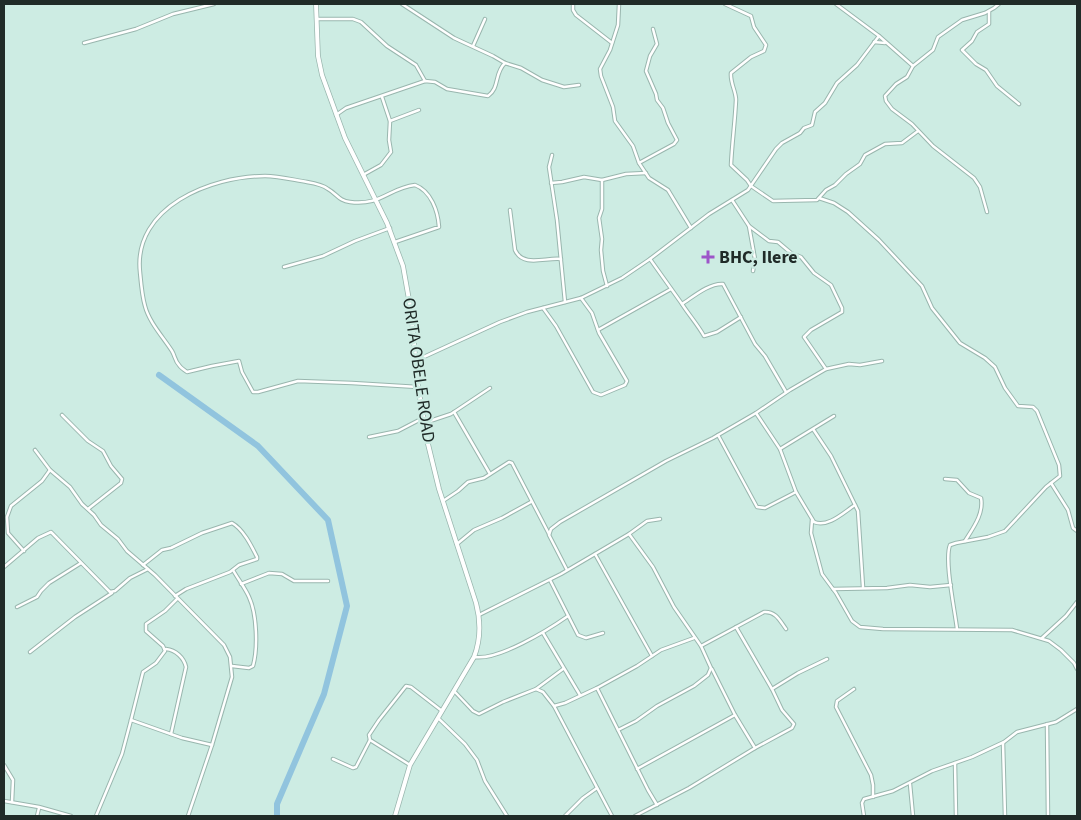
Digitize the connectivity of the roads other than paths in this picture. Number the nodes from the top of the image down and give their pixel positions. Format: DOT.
graph roads {
  1 [pos="214,4"];
  2 [pos="316,4"];
  3 [pos="402,4"];
  4 [pos="573,4"];
  5 [pos="620,4"];
  6 [pos="725,4"];
  7 [pos="836,4"];
  8 [pos="998,4"];
  9 [pos="989,11"];
  10 [pos="317,19"];
  11 [pos="485,19"];
  12 [pos="653,29"];
  13 [pos="878,36"];
  14 [pos="874,42"];
  15 [pos="84,43"];
  16 [pos="612,43"];
  17 [pos="887,43"];
  18 [pos="473,46"];
  19 [pos="505,63"];
  20 [pos="914,66"];
  21 [pos="425,81"];
  22 [pos="579,85"];
  23 [pos="382,97"];
  24 [pos="1020,104"];
  25 [pos="418,110"];
  26 [pos="336,115"];
  27 [pos="390,121"];
  28 [pos="918,131"];
  29 [pos="552,155"];
  30 [pos="639,164"];
  31 [pos="646,173"];
  32 [pos="362,176"];
  33 [pos="602,180"];
  34 [pos="551,183"];
  35 [pos="751,186"];
  36 [pos="819,198"];
  37 [pos="732,200"];
  38 [pos="376,201"];
  39 [pos="510,210"];
  40 [pos="987,212"];
  41 [pos="749,226"];
  42 [pos="390,228"];
  43 [pos="690,228"];
  44 [pos="395,242"];
  45 [pos="561,259"];
  46 [pos="650,259"];
  47 [pos="284,267"];
  48 [pos="754,271"];
  49 [pos="608,286"];
  50 [pos="672,289"];
  51 [pos="581,298"];
  52 [pos="566,302"];
  53 [pos="682,304"];
  54 [pos="543,308"];
  55 [pos="741,317"];
  56 [pos="598,330"];
  57 [pos="415,361"];
  58 [pos="882,361"];
  59 [pos="826,370"];
  60 [pos="418,387"];
  61 [pos="490,388"];
  62 [pos="786,392"];
  63 [pos="454,412"];
  64 [pos="756,413"];
  65 [pos="62,415"];
  66 [pos="834,416"];
  67 [pos="423,421"];
  68 [pos="813,429"];
  69 [pos="718,435"];
  70 [pos="369,437"];
  71 [pos="780,449"];
  72 [pos="35,450"];
  73 [pos="50,470"];
  74 [pos="490,474"];
  75 [pos="945,479"];
  76 [pos="1051,483"];
  77 [pos="796,492"];
  78 [pos="443,501"];
  79 [pos="531,502"];
  80 [pos="855,505"];
  81 [pos="88,509"];
  82 [pos="660,519"];
  83 [pos="812,520"];
  84 [pos="1077,531"];
  85 [pos="629,534"];
  86 [pos="549,535"];
  87 [pos="965,541"];
  88 [pos="457,544"];
  89 [pos="24,551"];
  90 [pos="595,554"];
  91 [pos="81,563"];
  92 [pos="143,565"];
  93 [pos="4,567"];
  94 [pos="148,569"];
  95 [pos="233,570"];
  96 [pos="567,570"];
  97 [pos="550,580"];
  98 [pos="328,581"];
  99 [pos="241,584"];
  100 [pos="951,585"];
  101 [pos="863,587"];
  102 [pos="833,589"];
  103 [pos="112,593"];
  104 [pos="176,598"];
  105 [pos="1077,602"];
  106 [pos="17,607"];
  107 [pos="479,615"];
  108 [pos="568,616"];
  109 [pos="736,628"];
  110 [pos="957,629"];
  111 [pos="786,630"];
  112 [pos="543,632"];
  113 [pos="602,633"];
  114 [pos="694,638"];
  115 [pos="1042,638"];
  116 [pos="701,646"];
  117 [pos="166,649"];
  118 [pos="30,652"];
  119 [pos="652,656"];
  120 [pos="474,657"];
  121 [pos="827,659"];
  122 [pos="232,666"];
  123 [pos="711,668"];
  124 [pos="563,669"];
  125 [pos="1077,669"];
  126 [pos="597,688"];
  127 [pos="536,689"];
  128 [pos="772,689"];
  129 [pos="854,689"];
  130 [pos="455,692"];
  131 [pos="580,695"];
  132 [pos="554,706"];
  133 [pos="1077,709"];
  134 [pos="442,711"];
  135 [pos="734,715"];
  136 [pos="438,718"];
  137 [pos="132,720"];
  138 [pos="1047,724"];
  139 [pos="618,730"];
  140 [pos="172,734"];
  141 [pos="370,740"];
  142 [pos="1003,743"];
  143 [pos="212,745"];
  144 [pos="755,748"];
  145 [pos="333,759"];
  146 [pos="955,763"];
  147 [pos="4,764"];
  148 [pos="410,764"];
  149 [pos="637,768"];
  150 [pos="910,784"];
  151 [pos="598,787"];
  152 [pos="873,797"];
  153 [pos="4,800"];
  154 [pos="12,802"];
  155 [pos="657,804"];
  156 [pos="39,808"];
  157 [pos="641,812"];
  158 [pos="37,816"];
  159 [pos="71,816"];
  160 [pos="96,816"];
  161 [pos="188,816"];
  162 [pos="395,816"];
  163 [pos="507,816"];
  164 [pos="565,816"];
  165 [pos="612,816"];
  166 [pos="635,816"];
  167 [pos="643,816"];
  168 [pos="864,816"];
  169 [pos="913,816"];
  170 [pos="956,816"];
  171 [pos="1005,816"];
  172 [pos="1048,816"];
  1 -- 15 [label="street"];
  2 -- 10 [label="main road, ORITA OBELE ROAD"];
  3 -- 18 [label="street"];
  4 -- 16 [label="street"];
  5 -- 16 [label="street"];
  6 -- 35 [label="street"];
  7 -- 13 [label="street"];
  8 -- 9 [label="street"];
  9 -- 20 [label="street"];
  9 -- 24 [label="street"];
  10 -- 21 [label="street"];
  10 -- 26 [label="main road, ORITA OBELE ROAD"];
  11 -- 18 [label="street"];
  12 -- 30 [label="street"];
  13 -- 14 [label="street"];
  13 -- 17 [label="street"];
  14 -- 17 [label="street"];
  14 -- 35 [label="street"];
  16 -- 30 [label="street"];
  17 -- 20 [label="street"];
  18 -- 19 [label="street"];
  19 -- 21 [label="street"];
  19 -- 22 [label="street"];
  20 -- 28 [label="street"];
  21 -- 23 [label="street"];
  23 -- 26 [label="street"];
  23 -- 27 [label="street"];
  25 -- 27 [label="street"];
  26 -- 32 [label="main road, ORITA OBELE ROAD"];
  27 -- 32 [label="street"];
  28 -- 36 [label="street"];
  28 -- 40 [label="street"];
  29 -- 34 [label="street"];
  30 -- 31 [label="street"];
  31 -- 33 [label="street"];
  31 -- 43 [label="street"];
  32 -- 38 [label="main road, ORITA OBELE ROAD"];
  33 -- 34 [label="street"];
  33 -- 49 [label="street"];
  34 -- 45 [label="street"];
  35 -- 36 [label="street"];
  35 -- 37 [label="street"];
  36 -- 76 [label="street"];
  37 -- 41 [label="street"];
  37 -- 43 [label="street"];
  38 -- 42 [label="main road, ORITA OBELE ROAD"];
  38 -- 44 [label="street"];
  38 -- 60 [label="street"];
  39 -- 45 [label="street"];
  41 -- 48 [label="street"];
  41 -- 59 [label="street"];
  42 -- 44 [label="main road, ORITA OBELE ROAD"];
  42 -- 47 [label="street"];
  43 -- 46 [label="street"];
  44 -- 57 [label="main road, ORITA OBELE ROAD"];
  45 -- 52 [label="street"];
  46 -- 49 [label="street"];
  46 -- 50 [label="street"];
  49 -- 51 [label="street"];
  50 -- 53 [label="street"];
  50 -- 56 [label="street"];
  51 -- 52 [label="street"];
  51 -- 56 [label="street"];
  52 -- 54 [label="street"];
  53 -- 55 [label="street"];
  53 -- 55 [label="street"];
  54 -- 56 [label="street"];
  54 -- 57 [label="street"];
  55 -- 62 [label="street"];
  57 -- 60 [label="main road, ORITA OBELE ROAD"];
  58 -- 59 [label="street"];
  59 -- 62 [label="street"];
  60 -- 67 [label="main road, ORITA OBELE ROAD"];
  61 -- 63 [label="street"];
  62 -- 64 [label="street"];
  63 -- 67 [label="street"];
  63 -- 74 [label="street"];
  64 -- 69 [label="street"];
  64 -- 71 [label="street"];
  65 -- 81 [label="street"];
  66 -- 68 [label="street"];
  67 -- 70 [label="street"];
  67 -- 78 [label="main road, ORITA OBELE ROAD"];
  68 -- 71 [label="street"];
  68 -- 80 [label="street"];
  69 -- 77 [label="street"];
  69 -- 86 [label="street"];
  71 -- 77 [label="street"];
  72 -- 73 [label="street"];
  73 -- 81 [label="street"];
  73 -- 89 [label="street"];
  74 -- 78 [label="street"];
  74 -- 79 [label="street"];
  75 -- 87 [label="street"];
  76 -- 84 [label="street"];
  76 -- 87 [label="street"];
  77 -- 83 [label="street"];
  78 -- 88 [label="main road, ORITA OBELE ROAD"];
  79 -- 86 [label="street"];
  79 -- 88 [label="street"];
  80 -- 83 [label="street"];
  80 -- 101 [label="street"];
  81 -- 92 [label="street"];
  82 -- 85 [label="street"];
  83 -- 102 [label="street"];
  85 -- 90 [label="street"];
  85 -- 114 [label="street"];
  86 -- 96 [label="street"];
  87 -- 100 [label="street"];
  88 -- 107 [label="main road, ORITA OBELE ROAD"];
  89 -- 91 [label="street"];
  89 -- 93 [label="street"];
  90 -- 96 [label="street"];
  90 -- 119 [label="street"];
  91 -- 103 [label="street"];
  91 -- 106 [label="street"];
  92 -- 94 [label="street"];
  92 -- 95 [label="street"];
  94 -- 103 [label="street"];
  94 -- 104 [label="street"];
  95 -- 99 [label="street"];
  95 -- 104 [label="street"];
  96 -- 97 [label="street"];
  97 -- 107 [label="street"];
  97 -- 108 [label="street"];
  98 -- 99 [label="street"];
  99 -- 122 [label="street"];
  100 -- 101 [label="street"];
  100 -- 110 [label="street"];
  101 -- 102 [label="street"];
  102 -- 110 [label="street"];
  103 -- 118 [label="street"];
  104 -- 117 [label="street"];
  104 -- 122 [label="street"];
  105 -- 115 [label="street"];
  107 -- 120 [label="main road, ORITA OBELE ROAD"];
  108 -- 112 [label="street"];
  108 -- 113 [label="street"];
  109 -- 111 [label="street"];
  109 -- 116 [label="street"];
  109 -- 128 [label="street"];
  110 -- 115 [label="street"];
  112 -- 120 [label="street"];
  112 -- 124 [label="street"];
  114 -- 116 [label="street"];
  114 -- 119 [label="street"];
  115 -- 125 [label="street"];
  116 -- 123 [label="street"];
  117 -- 137 [label="street"];
  117 -- 140 [label="street"];
  119 -- 126 [label="street"];
  120 -- 130 [label="main road, ORITA OBELE ROAD"];
  121 -- 128 [label="street"];
  122 -- 143 [label="street"];
  123 -- 135 [label="street"];
  123 -- 139 [label="street"];
  124 -- 127 [label="street"];
  124 -- 131 [label="street"];
  126 -- 131 [label="street"];
  126 -- 139 [label="street"];
  127 -- 130 [label="street"];
  127 -- 132 [label="street"];
  128 -- 144 [label="street"];
  129 -- 152 [label="street"];
  130 -- 134 [label="main road, ORITA OBELE ROAD"];
  131 -- 132 [label="street"];
  132 -- 151 [label="street"];
  133 -- 138 [label="street"];
  134 -- 136 [label="main road, ORITA OBELE ROAD"];
  134 -- 141 [label="street"];
  135 -- 144 [label="street"];
  135 -- 149 [label="street"];
  136 -- 148 [label="main road, ORITA OBELE ROAD"];
  136 -- 163 [label="street"];
  137 -- 140 [label="street"];
  137 -- 160 [label="street"];
  138 -- 142 [label="street"];
  138 -- 172 [label="street"];
  139 -- 149 [label="street"];
  140 -- 143 [label="street"];
  141 -- 145 [label="street"];
  141 -- 148 [label="street"];
  142 -- 146 [label="street"];
  142 -- 171 [label="street"];
  143 -- 161 [label="street"];
  144 -- 155 [label="street"];
  146 -- 150 [label="street"];
  146 -- 170 [label="street"];
  147 -- 154 [label="street"];
  148 -- 162 [label="main road, ORITA OBELE ROAD"];
  149 -- 155 [label="street"];
  150 -- 152 [label="street"];
  150 -- 169 [label="street"];
  151 -- 164 [label="street"];
  151 -- 165 [label="street"];
  152 -- 168 [label="street"];
  153 -- 154 [label="street"];
  154 -- 156 [label="street"];
  155 -- 157 [label="street"];
  156 -- 158 [label="street"];
  156 -- 159 [label="street"];
  157 -- 166 [label="street"];
  157 -- 167 [label="street"];
}
